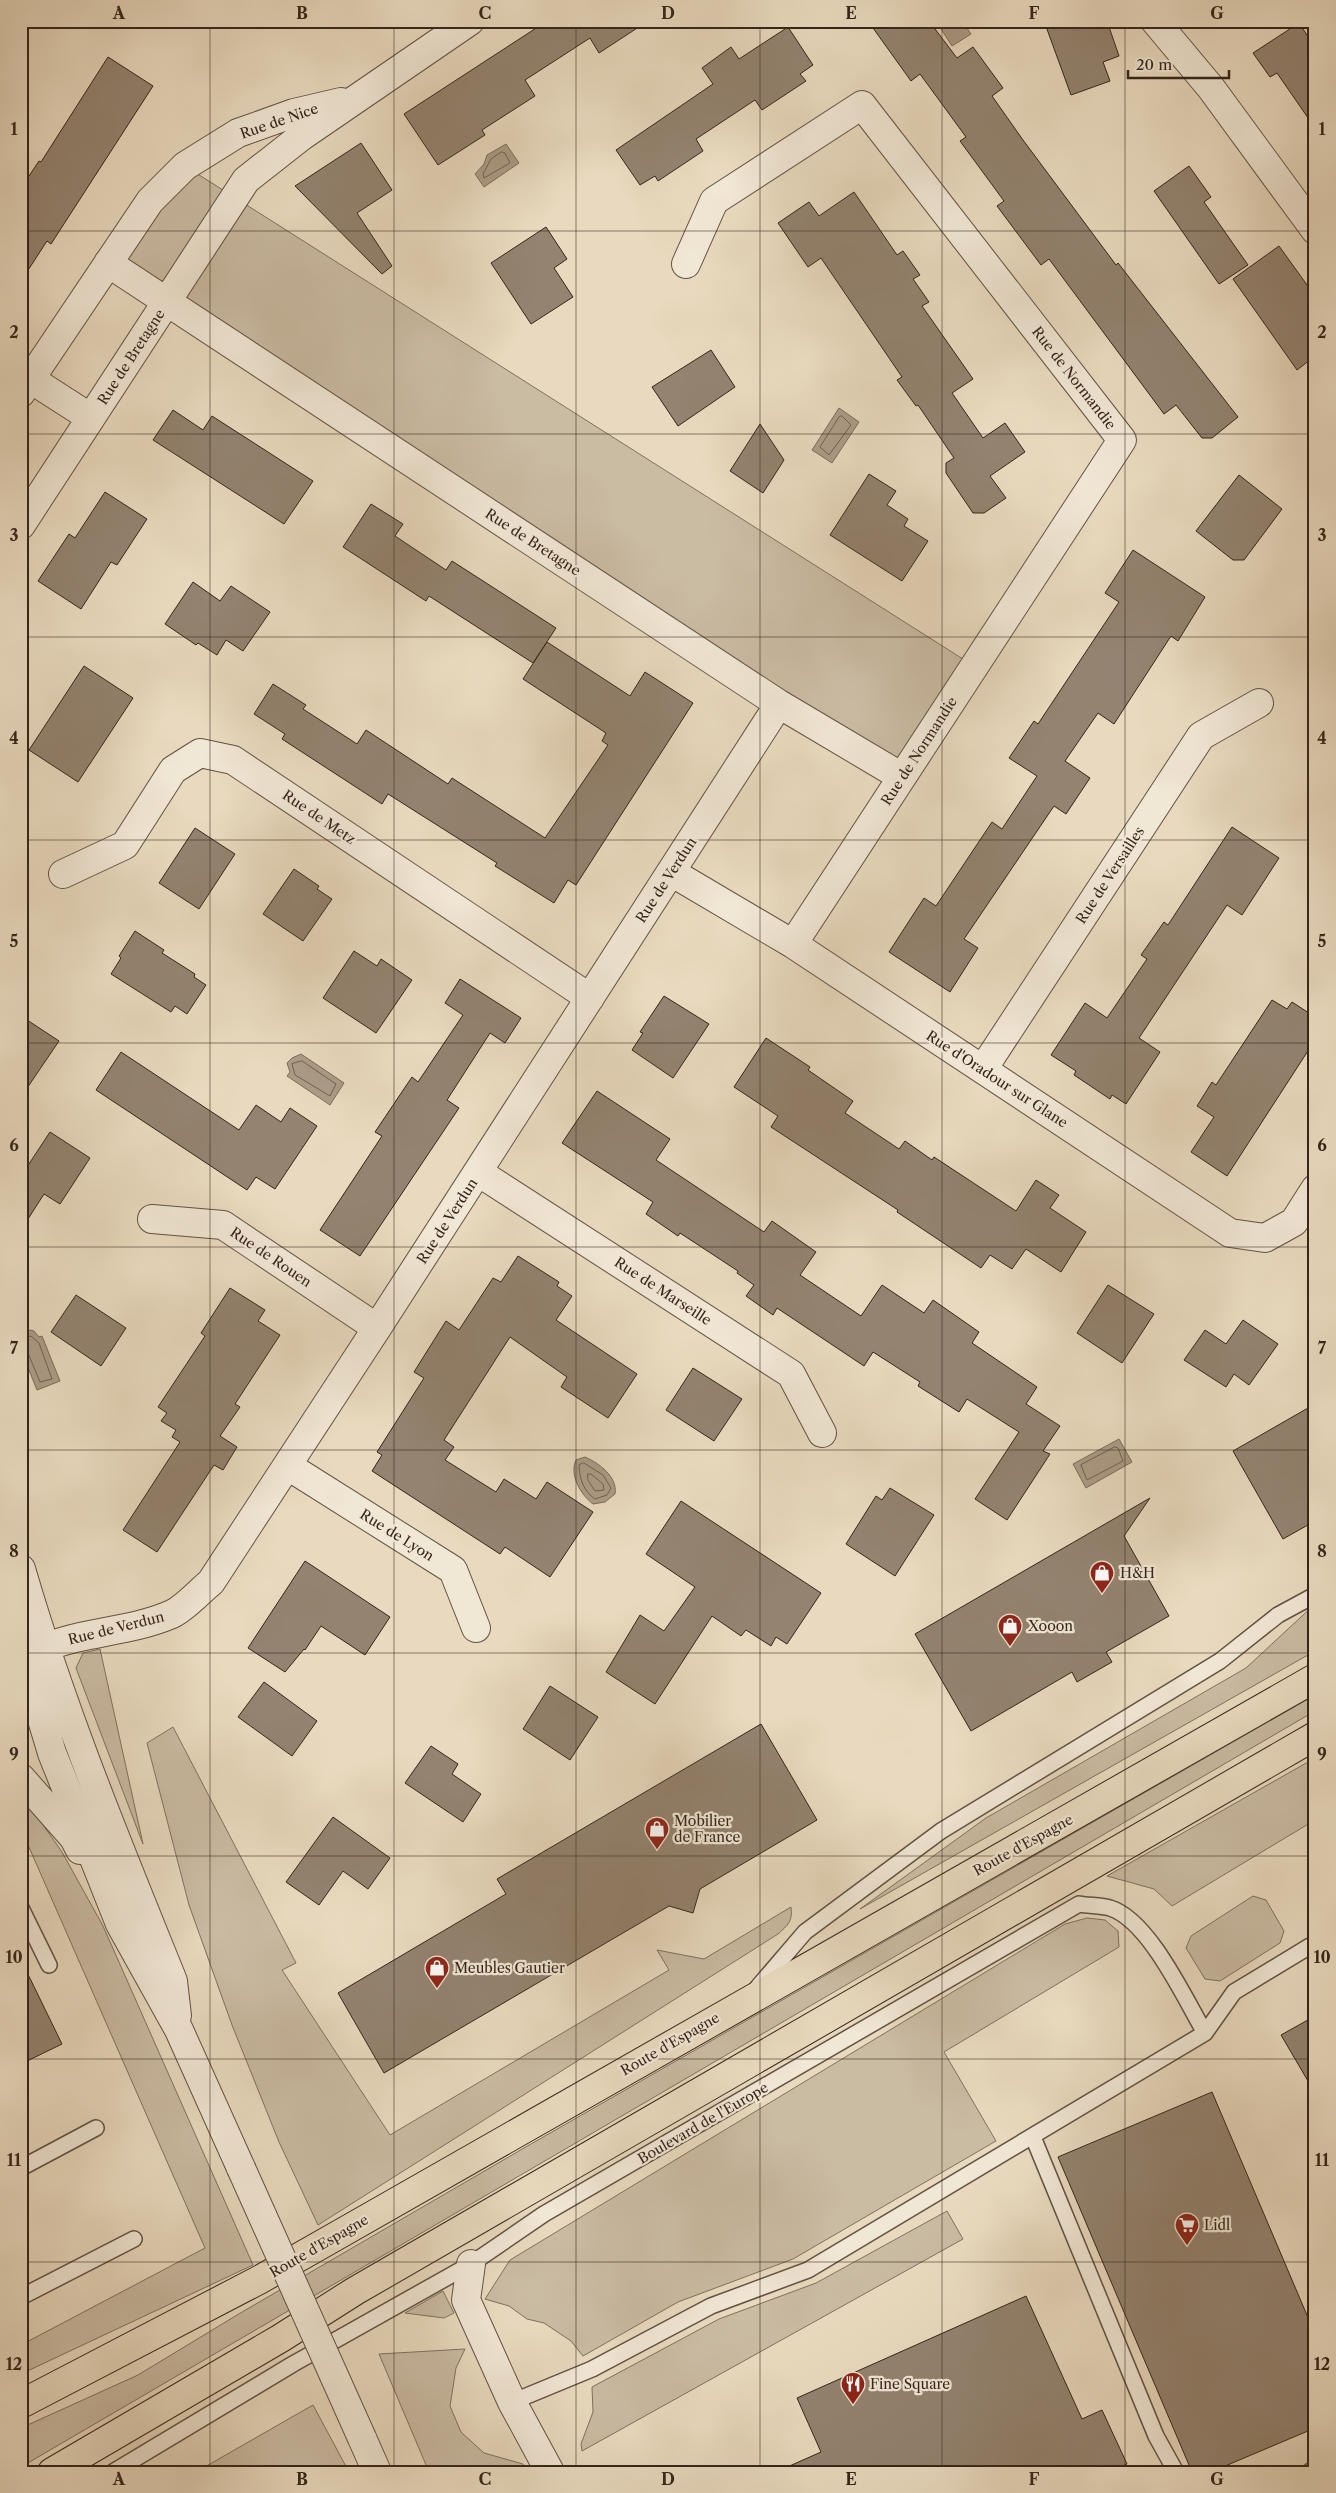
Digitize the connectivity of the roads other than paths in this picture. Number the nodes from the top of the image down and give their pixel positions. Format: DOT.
graph roads {
  1 [pos="470,21"];
  2 [pos="1155,21"];
  3 [pos="359,97"];
  4 [pos="1315,230"];
  5 [pos="108,264"];
  6 [pos="686,264"];
  7 [pos="167,302"];
  8 [pos="24,382"];
  9 [pos="91,418"];
  10 [pos="21,525"];
  11 [pos="1259,703"];
  12 [pos="779,704"];
  13 [pos="902,776"];
  14 [pos="671,872"];
  15 [pos="64,874"];
  16 [pos="792,944"];
  17 [pos="590,998"];
  18 [pos="983,1070"];
  19 [pos="478,1172"];
  20 [pos="1315,1190"];
  21 [pos="152,1219"];
  22 [pos="377,1328"];
  23 [pos="822,1433"];
  24 [pos="288,1466"];
  25 [pos="21,1569"];
  26 [pos="1315,1595"];
  27 [pos="476,1628"];
  28 [pos="28,1648"];
  29 [pos="1315,1678"];
  30 [pos="1315,1736"];
  31 [pos="21,1778"];
  32 [pos="21,1908"];
  33 [pos="120,1924"];
  34 [pos="1310,1946"];
  35 [pos="49,1965"];
  36 [pos="745,2001"];
  37 [pos="179,2030"];
  38 [pos="1205,2033"];
  39 [pos="96,2128"];
  40 [pos="1033,2137"];
  41 [pos="21,2168"];
  42 [pos="134,2239"];
  43 [pos="471,2264"];
  44 [pos="21,2297"];
  45 [pos="512,2402"];
  46 [pos="21,2404"];
  47 [pos="1315,2468"];
  48 [pos="52,2472"];
  49 [pos="113,2472"];
  50 [pos="377,2472"];
  51 [pos="550,2472"];
  52 [pos="1176,2472"];
  53 [pos="1309,2472"];
  1 -- 3 [label="street"];
  2 -- 4 [label="street"];
  3 -- 5 [label="street, Rue de Nice"];
  3 -- 7 [label="street, Rue de Nice"];
  5 -- 7 [label="street, Rue de Bretagne"];
  5 -- 8 [label="street, Rue de Nice"];
  6 -- 13 [label="street, Rue de Normandie"];
  7 -- 9 [label="street, Rue de Bretagne"];
  7 -- 12 [label="street, Rue de Bretagne"];
  8 -- 9 [label="street, Rue de Bretagne"];
  9 -- 10 [label="street"];
  11 -- 18 [label="street, Rue de Versailles"];
  12 -- 13 [label="street, Rue de Bretagne"];
  12 -- 14 [label="street, Rue de Verdun"];
  13 -- 16 [label="street, Rue de Normandie"];
  14 -- 16 [label="street, Rue d'Oradour sur Glane"];
  14 -- 17 [label="street, Rue de Verdun"];
  15 -- 17 [label="street, Rue de Metz"];
  16 -- 18 [label="street, Rue d'Oradour sur Glane"];
  17 -- 19 [label="street, Rue de Verdun"];
  18 -- 20 [label="street, Rue d'Oradour sur Glane"];
  19 -- 22 [label="street, Rue de Verdun"];
  19 -- 23 [label="street, Rue de Marseille"];
  21 -- 22 [label="street, Rue de Rouen"];
  22 -- 24 [label="street, Rue de Verdun"];
  24 -- 27 [label="street, Rue de Lyon"];
  24 -- 28 [label="street, Rue de Verdun"];
  25 -- 28 [label="street"];
  26 -- 36 [label="lane"];
  28 -- 33 [label="street"];
  28 -- 37 [label="street"];
  29 -- 36 [label="main road, Route d'Espagne"];
  30 -- 48 [label="main road"];
  31 -- 33 [label="street"];
  32 -- 35 [label="lane"];
  33 -- 37 [label="street"];
  34 -- 38 [label="lane"];
  36 -- 46 [label="main road, Route d'Espagne"];
  37 -- 50 [label="street, bridge"];
  38 -- 40 [label="lane"];
  38 -- 43 [label="lane, Boulevard de l'Europe"];
  39 -- 41 [label="lane"];
  40 -- 45 [label="lane"];
  40 -- 52 [label="lane"];
  42 -- 44 [label="lane"];
  43 -- 45 [label="street"];
  43 -- 49 [label="lane, Boulevard de l'Europe"];
  45 -- 51 [label="street"];
  47 -- 53 [label="lane"];
}
